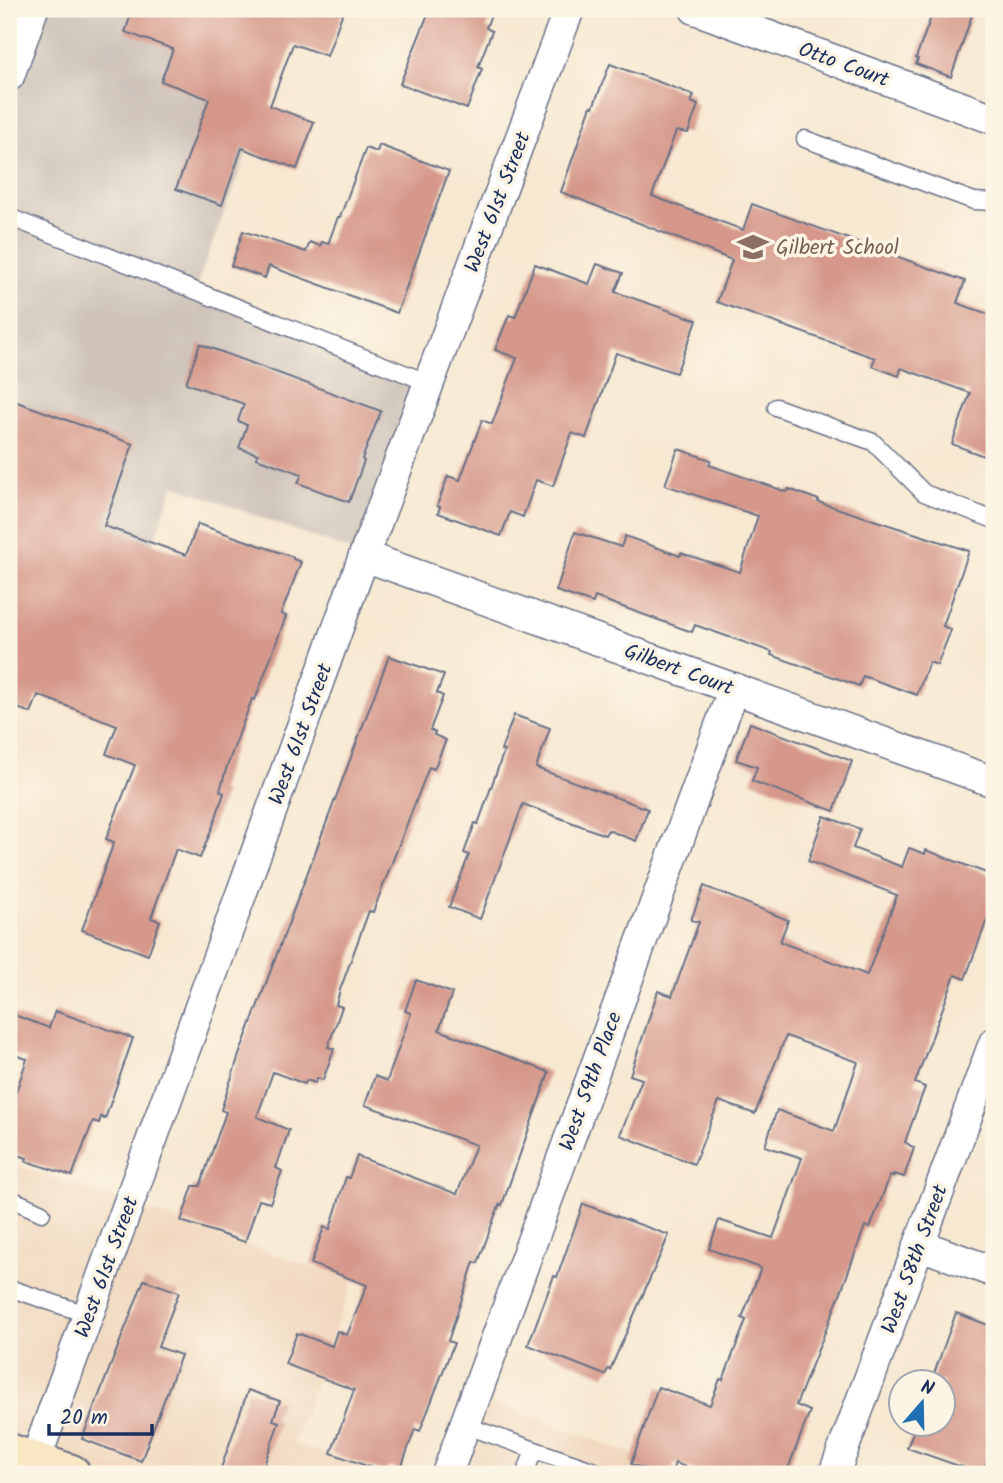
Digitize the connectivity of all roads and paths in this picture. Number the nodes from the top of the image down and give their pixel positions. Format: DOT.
graph roads {
  1 [pos="33,9"];
  2 [pos="569,9"];
  3 [pos="695,9"];
  4 [pos="9,76"];
  5 [pos="994,119"];
  6 [pos="805,139"];
  7 [pos="994,202"];
  8 [pos="9,217"];
  9 [pos="429,383"];
  10 [pos="776,407"];
  11 [pos="994,520"];
  12 [pos="364,556"];
  13 [pos="734,688"];
  14 [pos="994,782"];
  15 [pos="994,1043"];
  16 [pos="9,1198"];
  17 [pos="42,1213"];
  18 [pos="919,1245"];
  19 [pos="994,1272"];
  20 [pos="9,1288"];
  21 [pos="89,1315"];
  22 [pos="464,1425"];
  23 [pos="534,1450"];
  24 [pos="22,1457"];
  25 [pos="71,1474"];
  26 [pos="447,1474"];
  27 [pos="525,1474"];
  28 [pos="603,1474"];
  29 [pos="834,1474"];
  1 -- 4 [label="street"];
  2 -- 9 [label="street, West 61st Street"];
  3 -- 5 [label="street, Otto Court"];
  6 -- 7 [label="lane"];
  8 -- 9 [label="lane"];
  9 -- 12 [label="street, West 61st Street"];
  10 -- 11 [label="lane"];
  12 -- 13 [label="street, Gilbert Court"];
  12 -- 21 [label="street, West 61st Street"];
  13 -- 14 [label="street, Gilbert Court"];
  13 -- 22 [label="street, West 59th Place"];
  15 -- 18 [label="street, West 58th Street"];
  16 -- 17 [label="lane"];
  18 -- 19 [label="street"];
  18 -- 29 [label="street, West 58th Street"];
  20 -- 21 [label="lane"];
  21 -- 24 [label="street, West 61st Street"];
  22 -- 23 [label="lane"];
  22 -- 26 [label="street, West 59th Place"];
  23 -- 27 [label="lane"];
  23 -- 28 [label="lane"];
  24 -- 25 [label="street"];
}
